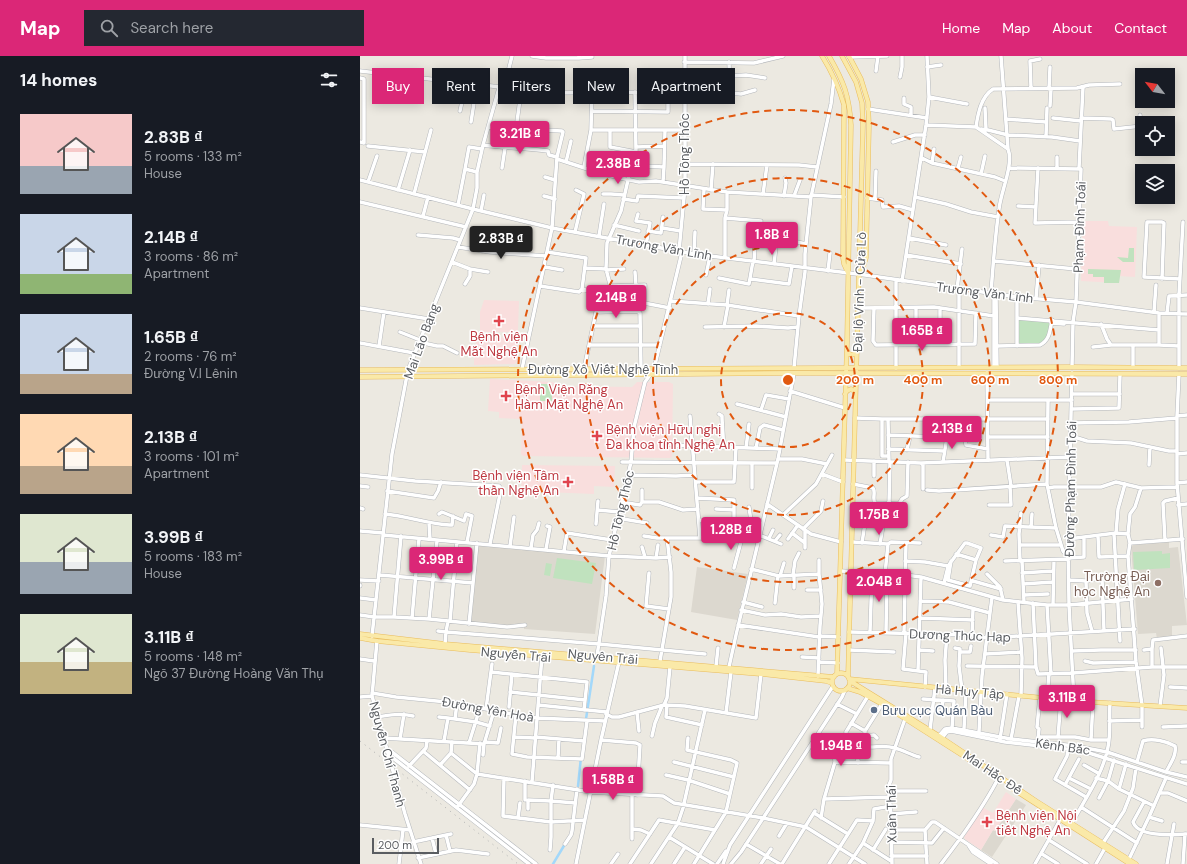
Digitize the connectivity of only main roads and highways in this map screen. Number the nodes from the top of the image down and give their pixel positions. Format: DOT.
graph roads {
  1 [pos="821,56"];
  2 [pos="829,56"];
  3 [pos="842,56"];
  4 [pos="849,56"];
  5 [pos="848,274"];
  6 [pos="860,275"];
  7 [pos="846,350"];
  8 [pos="857,350"];
  9 [pos="987,367"];
  10 [pos="1072,367"];
  11 [pos="846,368"];
  12 [pos="856,368"];
  13 [pos="1179,368"];
  14 [pos="1187,368"];
  15 [pos="522,369"];
  16 [pos="565,369"];
  17 [pos="360,370"];
  18 [pos="987,373"];
  19 [pos="1072,373"];
  20 [pos="846,374"];
  21 [pos="856,374"];
  22 [pos="1179,374"];
  23 [pos="1187,374"];
  24 [pos="521,376"];
  25 [pos="565,376"];
  26 [pos="360,377"];
  27 [pos="845,394"];
  28 [pos="856,394"];
  29 [pos="360,634"];
  30 [pos="372,636"];
  31 [pos="360,638"];
  32 [pos="377,641"];
  33 [pos="597,658"];
  34 [pos="619,660"];
  35 [pos="671,664"];
  36 [pos="705,667"];
  37 [pos="730,669"];
  38 [pos="836,675"];
  39 [pos="817,678"];
  40 [pos="849,679"];
  41 [pos="832,685"];
  42 [pos="846,689"];
  43 [pos="1187,708"];
  44 [pos="978,764"];
  45 [pos="1035,802"];
  46 [pos="1091,837"];
  47 [pos="1126,862"];
  48 [pos="1136,864"];
  1 -- 5 [label="main road"];
  2 -- 5 [label="main road, Đại lộ Vinh - Cửa Lò"];
  3 -- 6 [label="main road, Đại lộ Vinh - Cửa Lò"];
  4 -- 6 [label="main road"];
  5 -- 7 [label="main road, Đại lộ Vinh - Cửa Lò"];
  6 -- 8 [label="main road, Đại lộ Vinh - Cửa Lò"];
  7 -- 8 [label="main road"];
  7 -- 11 [label="main road, Đại lộ Vinh - Cửa Lò"];
  8 -- 12 [label="main road, Đại lộ Vinh - Cửa Lò"];
  9 -- 10 [label="main road, Đường Xô Viết Nghệ Tĩnh"];
  9 -- 12 [label="main road, Đường Xô Viết Nghệ Tĩnh"];
  9 -- 18 [label="main road"];
  10 -- 13 [label="main road, Đường Xô Viết Nghệ Tĩnh"];
  10 -- 19 [label="main road"];
  11 -- 12 [label="main road, Đường Xô Viết Nghệ Tĩnh"];
  11 -- 16 [label="main road, Đường Xô Viết Nghệ Tĩnh"];
  11 -- 20 [label="main road, Đại lộ Vinh - Cửa Lò"];
  12 -- 21 [label="main road, Đại lộ Vinh - Cửa Lò"];
  13 -- 14 [label="main road, Đường Xô Viết Nghệ Tĩnh"];
  13 -- 22 [label="main road"];
  15 -- 16 [label="main road, Đường Xô Viết Nghệ Tĩnh"];
  15 -- 17 [label="main road, Đường Xô Viết Nghệ Tĩnh"];
  15 -- 24 [label="main road"];
  16 -- 25 [label="main road"];
  18 -- 19 [label="main road, Đường Xô Viết Nghệ Tĩnh"];
  18 -- 21 [label="main road, Đường Xô Viết Nghệ Tĩnh"];
  19 -- 22 [label="main road, Đường Xô Viết Nghệ Tĩnh"];
  20 -- 21 [label="main road, Đường Xô Viết Nghệ Tĩnh"];
  20 -- 25 [label="main road, Đường Xô Viết Nghệ Tĩnh"];
  20 -- 27 [label="main road, Đại lộ Vinh - Cửa Lò"];
  21 -- 28 [label="main road, Đại lộ Vinh - Cửa Lò"];
  22 -- 23 [label="main road, Đường Xô Viết Nghệ Tĩnh"];
  24 -- 25 [label="main road, Đường Xô Viết Nghệ Tĩnh"];
  24 -- 26 [label="main road, Đường Xô Viết Nghệ Tĩnh"];
  27 -- 28 [label="main road"];
  27 -- 38 [label="main road, Đại lộ Vinh - Cửa Lò"];
  28 -- 40 [label="main road, Đại lộ Vinh - Cửa Lò"];
  29 -- 30 [label="main road"];
  30 -- 32 [label="main road"];
  30 -- 33 [label="main road, Nguyên Trãi"];
  31 -- 32 [label="main road, Nguyễn Trãi"];
  32 -- 33 [label="main road, Nguyễn Trãi"];
  33 -- 34 [label="main road, Nguyên Trãi"];
  34 -- 35 [label="main road"];
  34 -- 35 [label="main road, Nguyên Trãi"];
  35 -- 36 [label="main road, Nguyên Trãi"];
  36 -- 37 [label="main road"];
  36 -- 37 [label="main road, Nguyên Trãi"];
  37 -- 39 [label="main road, Nguyên Trãi"];
  38 -- 39 [label="main road, Nguyên Trãi"];
  38 -- 40 [label="main road"];
  38 -- 41 [label="main road"];
  39 -- 41 [label="main road"];
  40 -- 42 [label="main road"];
  40 -- 43 [label="main road, Hà Huy Tập"];
  40 -- 44 [label="main road, Mai Hắc Đế"];
  41 -- 42 [label="main road"];
  42 -- 44 [label="main road, Mai Hắc Đế"];
  44 -- 45 [label="main road, Mai Hắc Đế"];
  44 -- 45 [label="main road, Mai Hắc Đế"];
  45 -- 46 [label="main road, Mai Hắc Đế"];
  45 -- 46 [label="main road, Mai Hắc Đế"];
  46 -- 47 [label="main road, Mai Hắc Đế"];
  46 -- 47 [label="main road, Mai Hắc Đế"];
  47 -- 48 [label="main road, Mai Hắc Đế"];
}
